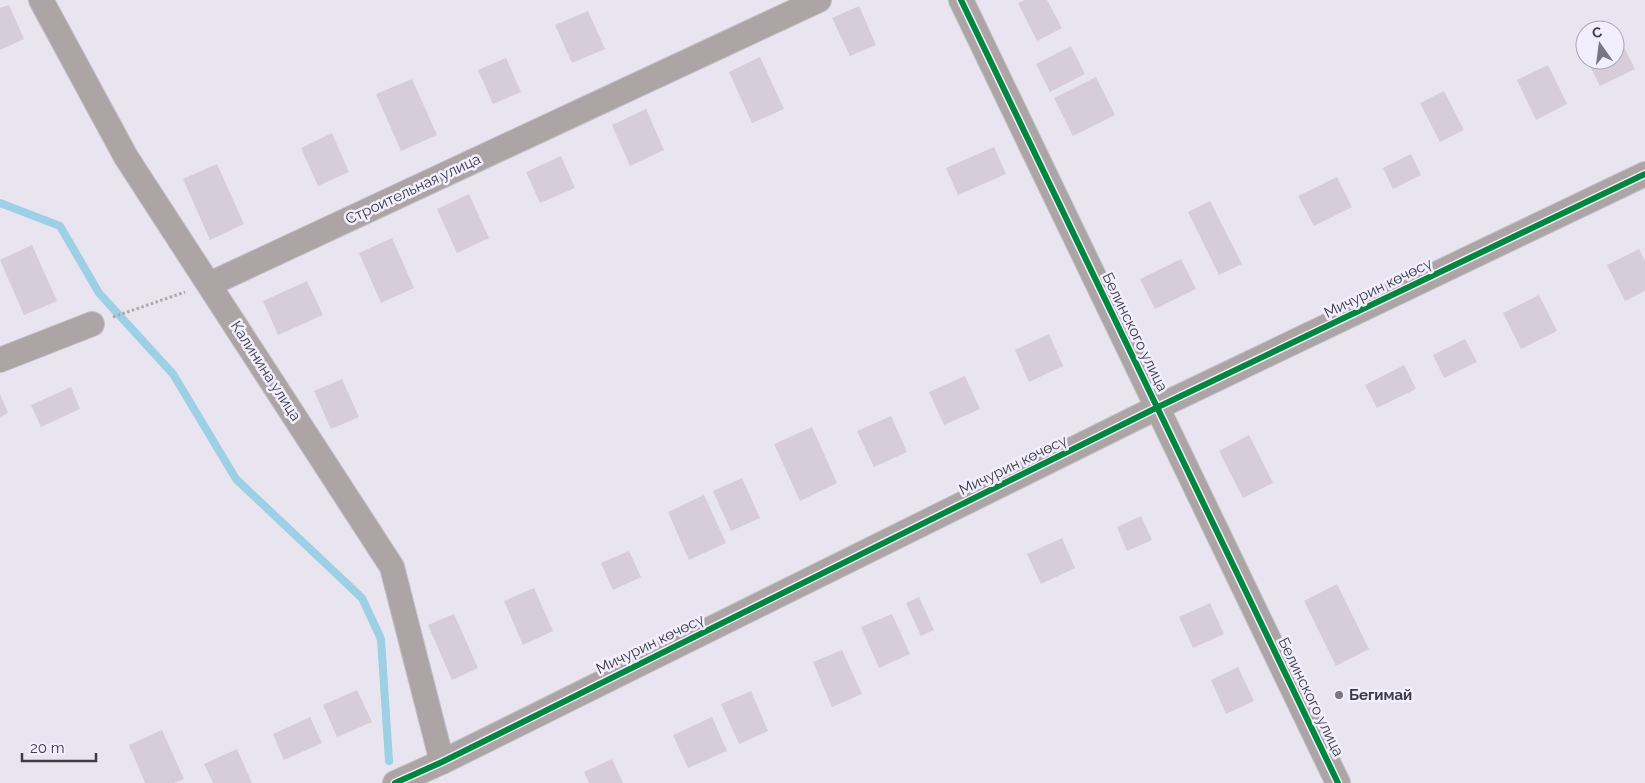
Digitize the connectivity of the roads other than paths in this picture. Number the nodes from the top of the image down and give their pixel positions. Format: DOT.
graph roads {
  1 [pos="41,0"];
  2 [pos="819,0"];
  3 [pos="961,0"];
  4 [pos="1645,174"];
  5 [pos="210,284"];
  6 [pos="92,324"];
  7 [pos="0,360"];
  8 [pos="1158,407"];
  9 [pos="442,762"];
  10 [pos="395,783"];
  11 [pos="1338,783"];
  1 -- 5 [label="street, Калинина улица"];
  2 -- 5 [label="street, Строительная улица"];
  3 -- 8 [label="street, Белинского улица"];
  4 -- 8 [label="street, Мичурин көчөсү"];
  5 -- 9 [label="street, Калинина улица"];
  6 -- 7 [label="street"];
  8 -- 9 [label="street, Мичурин көчөсү"];
  8 -- 11 [label="street, Белинского улица"];
  9 -- 10 [label="street, Мичурин көчөсү"];
}
